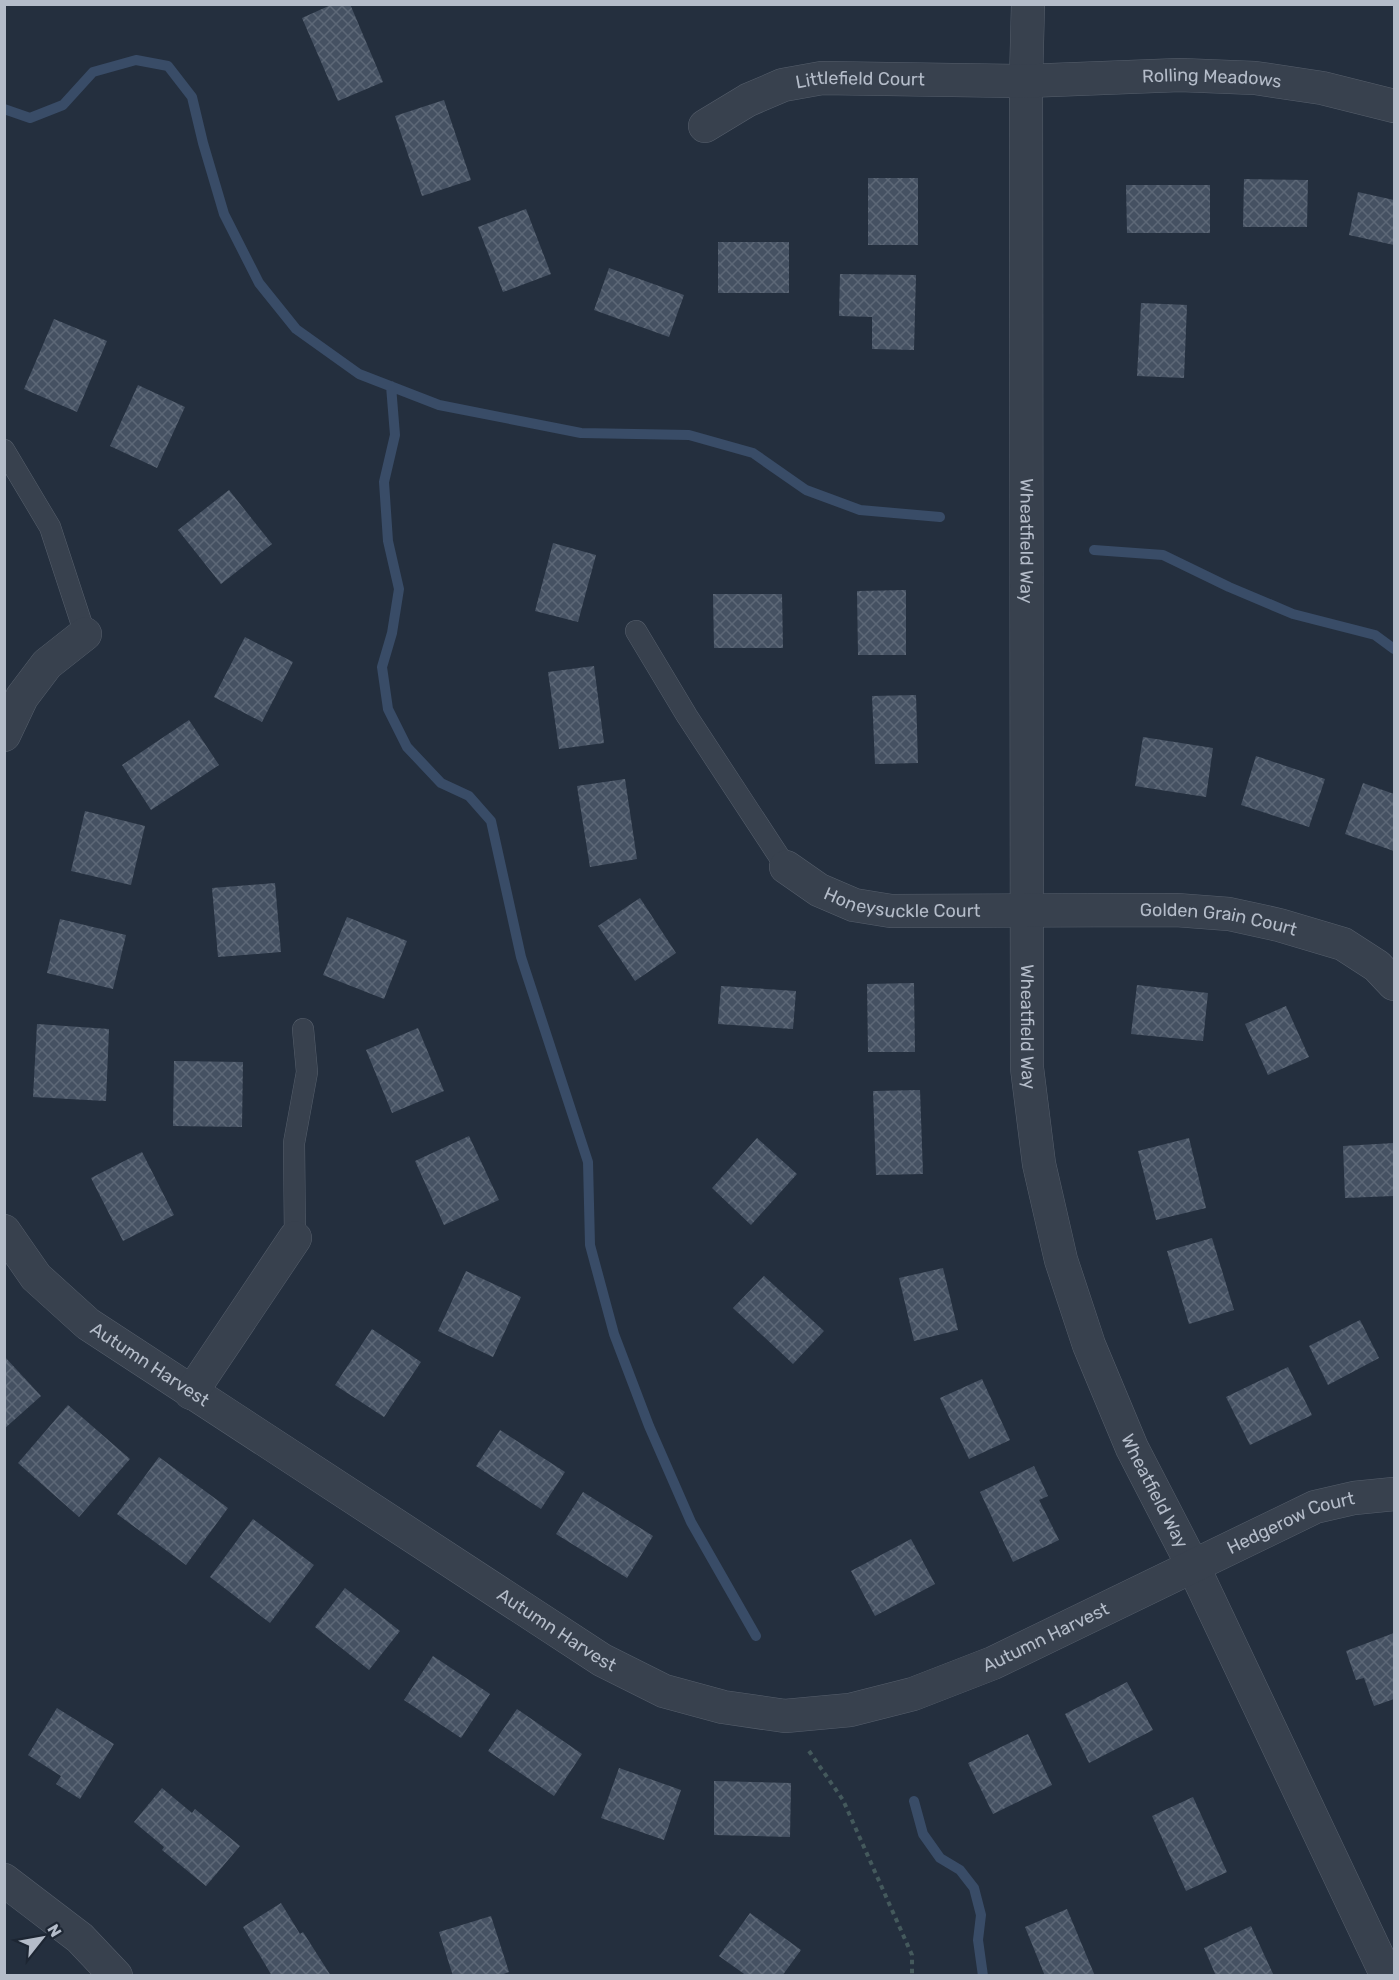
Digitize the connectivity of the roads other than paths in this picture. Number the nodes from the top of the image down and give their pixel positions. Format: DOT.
graph roads {
  1 [pos="1028,4"];
  2 [pos="1026,81"];
  3 [pos="1395,106"];
  4 [pos="705,126"];
  5 [pos="4,450"];
  6 [pos="636,631"];
  7 [pos="85,633"];
  8 [pos="4,735"];
  9 [pos="786,867"];
  10 [pos="1027,911"];
  11 [pos="1395,984"];
  12 [pos="303,1029"];
  13 [pos="4,1231"];
  14 [pos="295,1238"];
  15 [pos="191,1393"];
  16 [pos="1395,1494"];
  17 [pos="1192,1566"];
  18 [pos="4,1880"];
  19 [pos="116,1976"];
  20 [pos="1387,1976"];
  1 -- 2 [label="street, Wheatfield Way"];
  2 -- 3 [label="street, Rolling Meadows"];
  2 -- 4 [label="street, Littlefield Court"];
  2 -- 10 [label="street, Wheatfield Way"];
  5 -- 7 [label="lane"];
  6 -- 9 [label="lane"];
  7 -- 8 [label="street"];
  9 -- 10 [label="street, Honeysuckle Court"];
  10 -- 11 [label="street, Golden Grain Court"];
  10 -- 17 [label="street, Wheatfield Way"];
  12 -- 14 [label="lane"];
  13 -- 15 [label="street, Autumn Harvest"];
  14 -- 15 [label="street"];
  15 -- 17 [label="street, Autumn Harvest"];
  16 -- 17 [label="street, Hedgerow Court"];
  17 -- 20 [label="street, Wheatfield Way"];
  18 -- 19 [label="street"];
}
